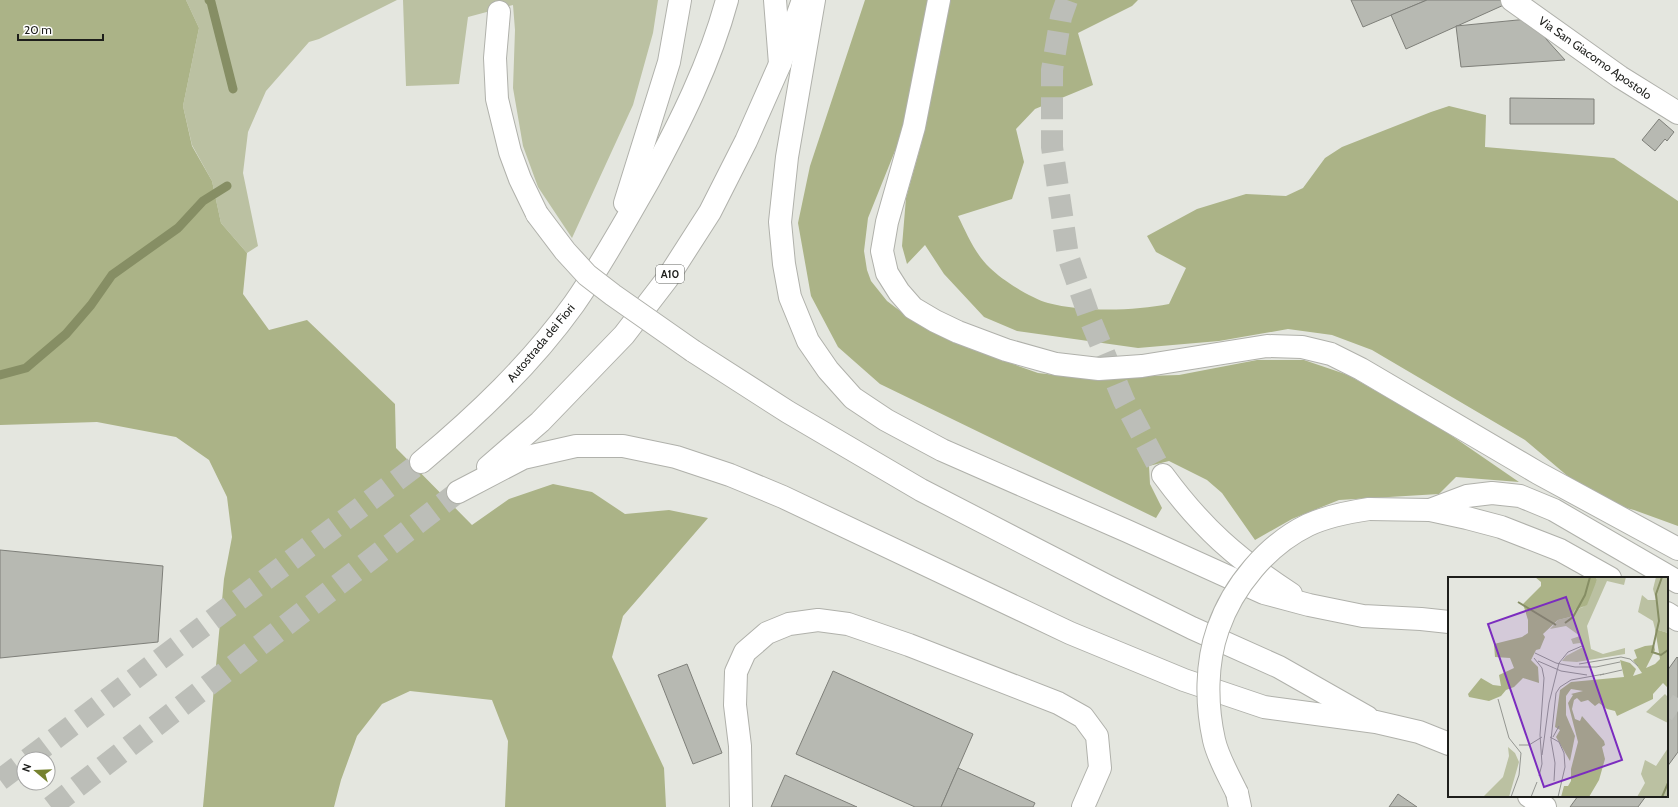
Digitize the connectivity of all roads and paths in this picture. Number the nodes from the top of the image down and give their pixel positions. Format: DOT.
graph roads {
  1 [pos="680,0"];
  2 [pos="775,0"];
  3 [pos="803,0"];
  4 [pos="814,0"];
  5 [pos="939,0"];
  6 [pos="1512,0"];
  7 [pos="727,2"];
  8 [pos="499,12"];
  9 [pos="780,64"];
  10 [pos="1678,113"];
  11 [pos="613,245"];
  12 [pos="421,462"];
  13 [pos="1163,475"];
  14 [pos="1430,510"];
  15 [pos="1678,549"];
  16 [pos="1608,577"];
  17 [pos="1678,582"];
  18 [pos="1309,606"];
  19 [pos="1668,614"];
  20 [pos="1678,620"];
  21 [pos="1448,622"];
  22 [pos="1376,722"];
  23 [pos="1448,744"];
  24 [pos="1530,797"];
  25 [pos="1239,800"];
  26 [pos="741,807"];
  27 [pos="1083,807"];
  28 [pos="1545,807"];
  1 -- 11 [label="main road"];
  2 -- 9 [label="main road"];
  3 -- 9 [label="main road, A10"];
  4 -- 18 [label="main road"];
  5 -- 15 [label="main road"];
  6 -- 10 [label="main road, Via San Giacomo Apostolo"];
  7 -- 11 [label="main road"];
  8 -- 22 [label="main road, bridge"];
  9 -- 22 [label="main road, A10"];
  11 -- 12 [label="main road, Autostrada dei Fiori"];
  13 -- 18 [label="main road"];
  14 -- 16 [label="main road"];
  14 -- 17 [label="main road"];
  14 -- 25 [label="main road, bridge"];
  18 -- 21 [label="main road"];
  19 -- 20 [label="main road"];
  22 -- 23 [label="main road"];
  24 -- 28 [label="main road"];
  26 -- 27 [label="main road"];
}
